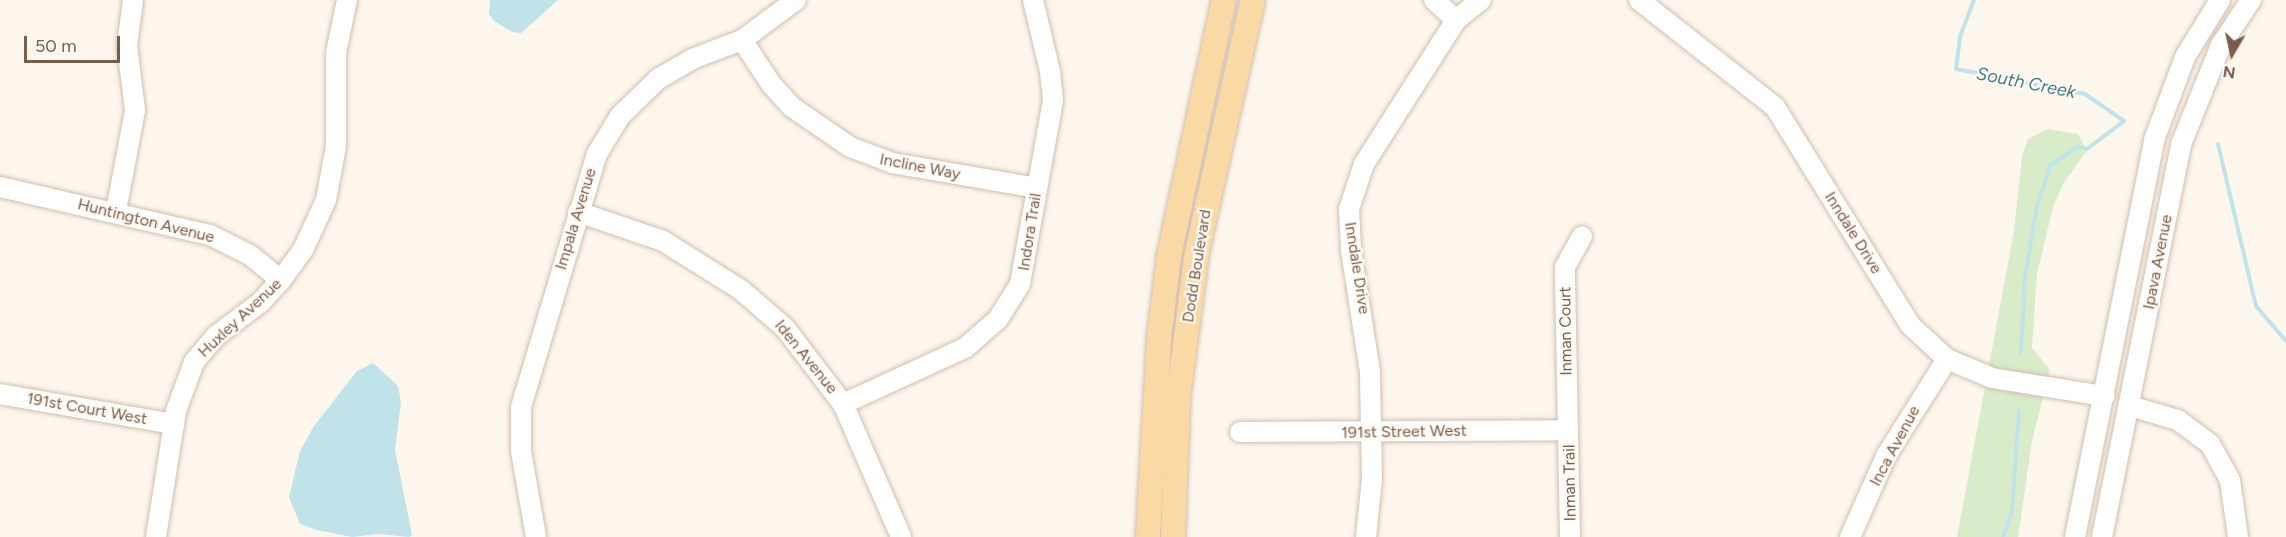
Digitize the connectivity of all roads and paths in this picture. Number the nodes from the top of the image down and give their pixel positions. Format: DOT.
graph roads {
  1 [pos="133,0"];
  2 [pos="347,0"];
  3 [pos="796,0"];
  4 [pos="1033,0"];
  5 [pos="1224,0"];
  6 [pos="1253,0"];
  7 [pos="1434,0"];
  8 [pos="1481,0"];
  9 [pos="1639,0"];
  10 [pos="2220,0"];
  11 [pos="2251,0"];
  12 [pos="1456,20"];
  13 [pos="742,40"];
  14 [pos="0,187"];
  15 [pos="1037,188"];
  16 [pos="116,211"];
  17 [pos="578,212"];
  18 [pos="1582,236"];
  19 [pos="281,280"];
  20 [pos="1947,359"];
  21 [pos="0,394"];
  22 [pos="2104,396"];
  23 [pos="843,404"];
  24 [pos="2130,406"];
  25 [pos="174,424"];
  26 [pos="1568,430"];
  27 [pos="1240,432"];
  28 [pos="1373,433"];
  29 [pos="156,537"];
  30 [pos="536,537"];
  31 [pos="901,537"];
  32 [pos="1148,537"];
  33 [pos="1173,537"];
  34 [pos="1366,537"];
  35 [pos="1570,537"];
  36 [pos="1850,537"];
  37 [pos="2075,537"];
  38 [pos="2102,537"];
  39 [pos="2238,537"];
  1 -- 16 [label="street"];
  2 -- 19 [label="street, Huxley Avenue"];
  3 -- 13 [label="street, Impala Avenue"];
  4 -- 15 [label="street, Indora Trail"];
  5 -- 32 [label="main road, Dodd Boulevard"];
  6 -- 33 [label="main road, Dodd Boulevard"];
  7 -- 12 [label="street"];
  8 -- 12 [label="street, Inndale Drive"];
  9 -- 20 [label="street, Inndale Drive"];
  10 -- 22 [label="street, Ipava Avenue"];
  11 -- 24 [label="street, Ipava Avenue"];
  12 -- 28 [label="street, Inndale Drive"];
  13 -- 15 [label="street, Incline Way"];
  13 -- 17 [label="street, Impala Avenue"];
  14 -- 16 [label="street, Huntington Avenue"];
  15 -- 23 [label="street, Indora Trail"];
  16 -- 19 [label="street, Huntington Avenue"];
  17 -- 23 [label="street, Iden Avenue"];
  17 -- 30 [label="street, Impala Avenue"];
  18 -- 26 [label="street, Inman Court"];
  19 -- 25 [label="street, Huxley Avenue"];
  20 -- 22 [label="street, Inndale Drive"];
  20 -- 36 [label="street, Inca Avenue"];
  21 -- 25 [label="street, 191st Court West"];
  22 -- 37 [label="street, Ipava Avenue"];
  23 -- 31 [label="street, Iden Avenue"];
  24 -- 38 [label="street, Ipava Avenue"];
  24 -- 39 [label="street"];
  25 -- 29 [label="street, Huxley Avenue"];
  26 -- 28 [label="street, 191st Street West"];
  26 -- 35 [label="street, Inman Trail"];
  27 -- 28 [label="street, 191st Street West"];
  28 -- 34 [label="street, Inndale Drive"];
}
